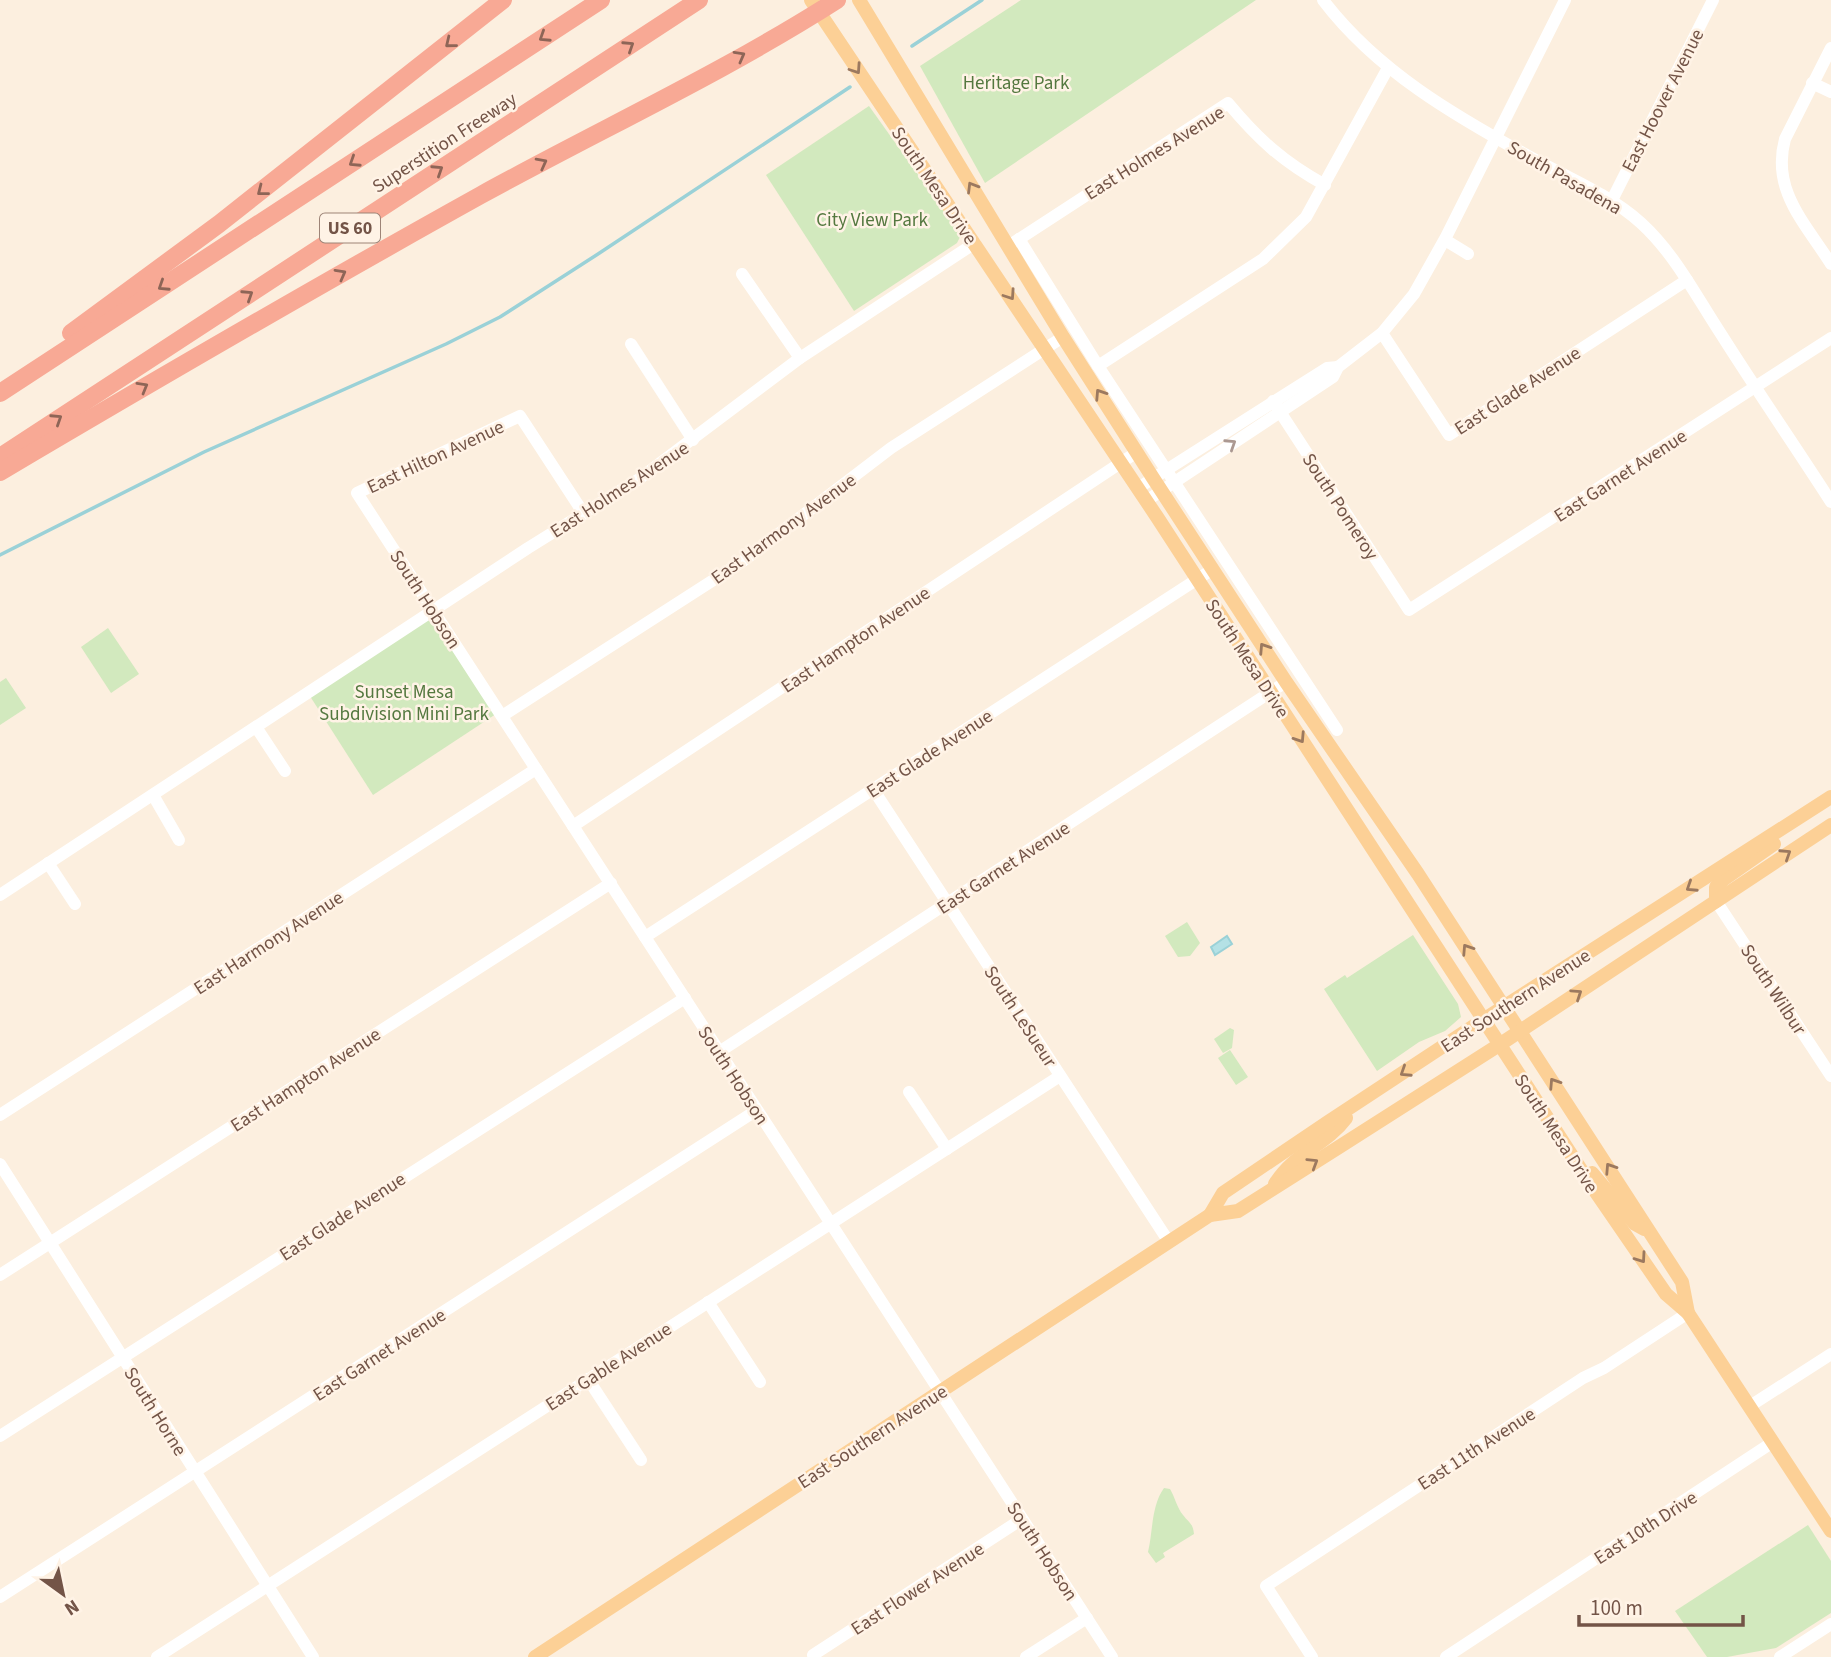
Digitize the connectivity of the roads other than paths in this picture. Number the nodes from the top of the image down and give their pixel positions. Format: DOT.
graph roads {
  1 [pos="503,0"];
  2 [pos="601,0"];
  3 [pos="699,0"];
  4 [pos="837,0"];
  5 [pos="859,0"];
  6 [pos="1323,0"];
  7 [pos="1565,0"];
  8 [pos="1713,0"];
  9 [pos="815,6"];
  10 [pos="1831,48"];
  11 [pos="1388,68"];
  12 [pos="1812,82"];
  13 [pos="1831,92"];
  14 [pos="1496,138"];
  15 [pos="1325,185"];
  16 [pos="1612,200"];
  17 [pos="1445,240"];
  18 [pos="1014,242"];
  19 [pos="975,243"];
  20 [pos="1468,254"];
  21 [pos="1831,264"];
  22 [pos="742,274"];
  23 [pos="1687,279"];
  24 [pos="1382,333"];
  25 [pos="1063,337"];
  26 [pos="1831,338"];
  27 [pos="631,344"];
  28 [pos="1045,348"];
  29 [pos="800,358"];
  30 [pos="1098,366"];
  31 [pos="0,385"];
  32 [pos="1756,388"];
  33 [pos="0,393"];
  34 [pos="1276,407"];
  35 [pos="693,440"];
  36 [pos="1137,452"];
  37 [pos="0,457"];
  38 [pos="1121,463"];
  39 [pos="1166,470"];
  40 [pos="0,472"];
  41 [pos="1174,482"];
  42 [pos="1157,484"];
  43 [pos="358,493"];
  44 [pos="1142,494"];
  45 [pos="1831,502"];
  46 [pos="584,514"];
  47 [pos="1213,569"];
  48 [pos="1197,580"];
  49 [pos="434,610"];
  50 [pos="1409,610"];
  51 [pos="1286,682"];
  52 [pos="1270,693"];
  53 [pos="502,716"];
  54 [pos="256,727"];
  55 [pos="1337,730"];
  56 [pos="536,769"];
  57 [pos="285,771"];
  58 [pos="873,789"];
  59 [pos="153,794"];
  60 [pos="1831,797"];
  61 [pos="1789,824"];
  62 [pos="1831,825"];
  63 [pos="573,826"];
  64 [pos="179,840"];
  65 [pos="48,863"];
  66 [pos="611,883"];
  67 [pos="0,895"];
  68 [pos="1716,901"];
  69 [pos="947,903"];
  70 [pos="75,904"];
  71 [pos="645,937"];
  72 [pos="685,998"];
  73 [pos="1504,1007"];
  74 [pos="1483,1020"];
  75 [pos="1521,1031"];
  76 [pos="1499,1045"];
  77 [pos="719,1052"];
  78 [pos="1060,1076"];
  79 [pos="1831,1076"];
  80 [pos="909,1091"];
  81 [pos="1351,1107"];
  82 [pos="757,1110"];
  83 [pos="0,1115"];
  84 [pos="947,1149"];
  85 [pos="1576,1162"];
  86 [pos="0,1164"];
  87 [pos="1271,1189"];
  88 [pos="1210,1216"];
  89 [pos="831,1225"];
  90 [pos="1651,1233"];
  91 [pos="1169,1242"];
  92 [pos="50,1244"];
  93 [pos="0,1275"];
  94 [pos="708,1302"];
  95 [pos="1688,1312"];
  96 [pos="1831,1354"];
  97 [pos="123,1357"];
  98 [pos="589,1379"];
  99 [pos="760,1382"];
  100 [pos="939,1391"];
  101 [pos="1750,1406"];
  102 [pos="0,1436"];
  103 [pos="1773,1442"];
  104 [pos="641,1460"];
  105 [pos="195,1473"];
  106 [pos="1022,1519"];
  107 [pos="1831,1531"];
  108 [pos="268,1586"];
  109 [pos="0,1597"];
  110 [pos="1087,1618"];
  111 [pos="1831,1624"];
  112 [pos="157,1657"];
  113 [pos="313,1657"];
  114 [pos="535,1657"];
  115 [pos="814,1657"];
  116 [pos="1026,1657"];
  117 [pos="1112,1657"];
  118 [pos="1312,1657"];
  119 [pos="1446,1657"];
  120 [pos="1780,1657"];
  1 -- 31 [label="highway, one-way"];
  2 -- 33 [label="highway, Superstition Freeway / US 60, one-way"];
  37 -- 3 [label="highway, Superstition Freeway / US 60, one-way"];
  4 -- 9 [label="highway"];
  18 -- 5 [label="main road, South Mesa Drive, one-way"];
  6 -- 11 [label="street, South Pasadena"];
  7 -- 14 [label="street"];
  8 -- 16 [label="street, East Hoover Avenue"];
  9 -- 19 [label="main road, South Mesa Drive, one-way"];
  40 -- 9 [label="highway, one-way"];
  10 -- 12 [label="street"];
  11 -- 14 [label="street, South Pasadena"];
  11 -- 15 [label="street"];
  12 -- 13 [label="street"];
  12 -- 21 [label="street"];
  14 -- 16 [label="street, South Pasadena"];
  14 -- 17 [label="street"];
  15 -- 18 [label="street, East Holmes Avenue"];
  15 -- 30 [label="street"];
  16 -- 23 [label="street, South Pasadena"];
  17 -- 20 [label="street"];
  17 -- 24 [label="street"];
  18 -- 25 [label="main road, South Mesa Drive"];
  18 -- 30 [label="street, South Mesa Drive"];
  19 -- 28 [label="main road, South Mesa Drive, one-way"];
  19 -- 29 [label="street, East Holmes Avenue"];
  22 -- 29 [label="street"];
  23 -- 24 [label="street, East Glade Avenue"];
  23 -- 32 [label="street, South Pasadena"];
  24 -- 34 [label="street"];
  25 -- 28 [label="street, East Harmony Avenue"];
  36 -- 25 [label="main road, South Mesa Drive, one-way"];
  26 -- 32 [label="street, East Garnet Avenue"];
  27 -- 35 [label="street"];
  28 -- 38 [label="main road, South Mesa Drive"];
  28 -- 53 [label="street, East Harmony Avenue"];
  29 -- 35 [label="street, East Holmes Avenue"];
  30 -- 39 [label="street, South Mesa Drive"];
  32 -- 45 [label="street, South Pasadena"];
  32 -- 50 [label="street, East Garnet Avenue"];
  34 -- 39 [label="street"];
  41 -- 34 [label="street, one-way"];
  34 -- 50 [label="street, South Pomeroy"];
  35 -- 46 [label="street, East Holmes Avenue"];
  36 -- 38 [label="street, East Hampton Avenue"];
  36 -- 42 [label="main road, South Mesa Drive"];
  38 -- 44 [label="main road, South Mesa Drive"];
  38 -- 63 [label="street, East Hampton Avenue"];
  39 -- 41 [label="street, South Mesa Drive"];
  39 -- 42 [label="street"];
  41 -- 42 [label="street"];
  41 -- 55 [label="street, South Mesa Drive"];
  42 -- 44 [label="street"];
  42 -- 47 [label="main road, South Mesa Drive"];
  43 -- 46 [label="street, East Hilton Avenue"];
  43 -- 49 [label="street, South Hobson"];
  44 -- 48 [label="main road, South Mesa Drive"];
  46 -- 49 [label="street, East Holmes Avenue"];
  47 -- 48 [label="street, East Glade Avenue"];
  51 -- 47 [label="main road, South Mesa Drive, one-way"];
  48 -- 52 [label="main road, South Mesa Drive"];
  48 -- 58 [label="street, East Glade Avenue"];
  49 -- 53 [label="street, South Hobson"];
  49 -- 54 [label="street, East Holmes Avenue"];
  51 -- 52 [label="street, East Garnet Avenue"];
  73 -- 51 [label="main road, South Mesa Drive, one-way"];
  52 -- 69 [label="street, East Garnet Avenue"];
  52 -- 74 [label="main road, South Mesa Drive, one-way"];
  53 -- 56 [label="street, South Hobson"];
  54 -- 57 [label="street"];
  54 -- 59 [label="street, East Holmes Avenue"];
  56 -- 63 [label="street, South Hobson"];
  56 -- 83 [label="street, East Harmony Avenue"];
  58 -- 69 [label="street, South LeSueur"];
  58 -- 71 [label="street, East Glade Avenue"];
  59 -- 64 [label="street"];
  59 -- 65 [label="street, East Holmes Avenue"];
  60 -- 61 [label="main road, East Southern Avenue"];
  61 -- 68 [label="main road"];
  61 -- 73 [label="main road, East Southern Avenue, one-way"];
  68 -- 62 [label="main road, East Southern Avenue, one-way"];
  63 -- 66 [label="street, South Hobson"];
  65 -- 67 [label="street, East Holmes Avenue"];
  65 -- 70 [label="street"];
  66 -- 71 [label="street, South Hobson"];
  66 -- 92 [label="street, East Hampton Avenue"];
  75 -- 68 [label="main road, East Southern Avenue, one-way"];
  68 -- 79 [label="street, South Wilbur"];
  69 -- 77 [label="street, East Garnet Avenue"];
  69 -- 78 [label="street, South LeSueur"];
  71 -- 72 [label="street, South Hobson"];
  72 -- 77 [label="street, South Hobson"];
  72 -- 97 [label="street, East Glade Avenue"];
  73 -- 74 [label="main road, East Southern Avenue"];
  73 -- 75 [label="main road, South Mesa Drive"];
  74 -- 76 [label="main road, South Mesa Drive"];
  74 -- 81 [label="main road, East Southern Avenue, one-way"];
  75 -- 76 [label="main road, East Southern Avenue"];
  90 -- 75 [label="main road, South Mesa Drive, one-way"];
  76 -- 85 [label="main road, South Mesa Drive"];
  87 -- 76 [label="main road, East Southern Avenue, one-way"];
  77 -- 82 [label="street, South Hobson"];
  78 -- 84 [label="street, East Gable Avenue"];
  78 -- 91 [label="street, South LeSueur"];
  80 -- 84 [label="street"];
  81 -- 87 [label="main road"];
  81 -- 88 [label="main road, East Southern Avenue"];
  82 -- 89 [label="street, South Hobson"];
  82 -- 105 [label="street, East Garnet Avenue"];
  84 -- 89 [label="street, East Gable Avenue"];
  85 -- 90 [label="main road"];
  85 -- 95 [label="main road, South Mesa Drive, one-way"];
  86 -- 92 [label="street, South Horne"];
  87 -- 88 [label="main road, East Southern Avenue"];
  88 -- 91 [label="main road, East Southern Avenue"];
  89 -- 94 [label="street, East Gable Avenue"];
  89 -- 100 [label="street, South Hobson"];
  90 -- 95 [label="main road, South Mesa Drive"];
  91 -- 100 [label="main road, East Southern Avenue"];
  92 -- 93 [label="street, East Hampton Avenue"];
  92 -- 97 [label="street, South Horne"];
  94 -- 98 [label="street, East Gable Avenue"];
  94 -- 99 [label="street"];
  95 -- 101 [label="main road, South Mesa Drive"];
  95 -- 118 [label="street, East 11th Avenue"];
  96 -- 101 [label="street"];
  97 -- 102 [label="street, East Glade Avenue"];
  97 -- 105 [label="street, South Horne"];
  98 -- 104 [label="street"];
  98 -- 108 [label="street, East Gable Avenue"];
  100 -- 106 [label="street, South Hobson"];
  100 -- 114 [label="main road, East Southern Avenue"];
  101 -- 103 [label="main road, South Mesa Drive"];
  103 -- 107 [label="main road, South Mesa Drive"];
  103 -- 119 [label="street, East 10th Drive"];
  105 -- 108 [label="street, South Horne"];
  105 -- 109 [label="street, East Garnet Avenue"];
  106 -- 110 [label="street, South Hobson"];
  106 -- 115 [label="street, East Flower Avenue"];
  108 -- 112 [label="street, East Gable Avenue"];
  108 -- 113 [label="street, South Horne"];
  110 -- 116 [label="street"];
  110 -- 117 [label="street, South Hobson"];
  111 -- 120 [label="street"];
}
